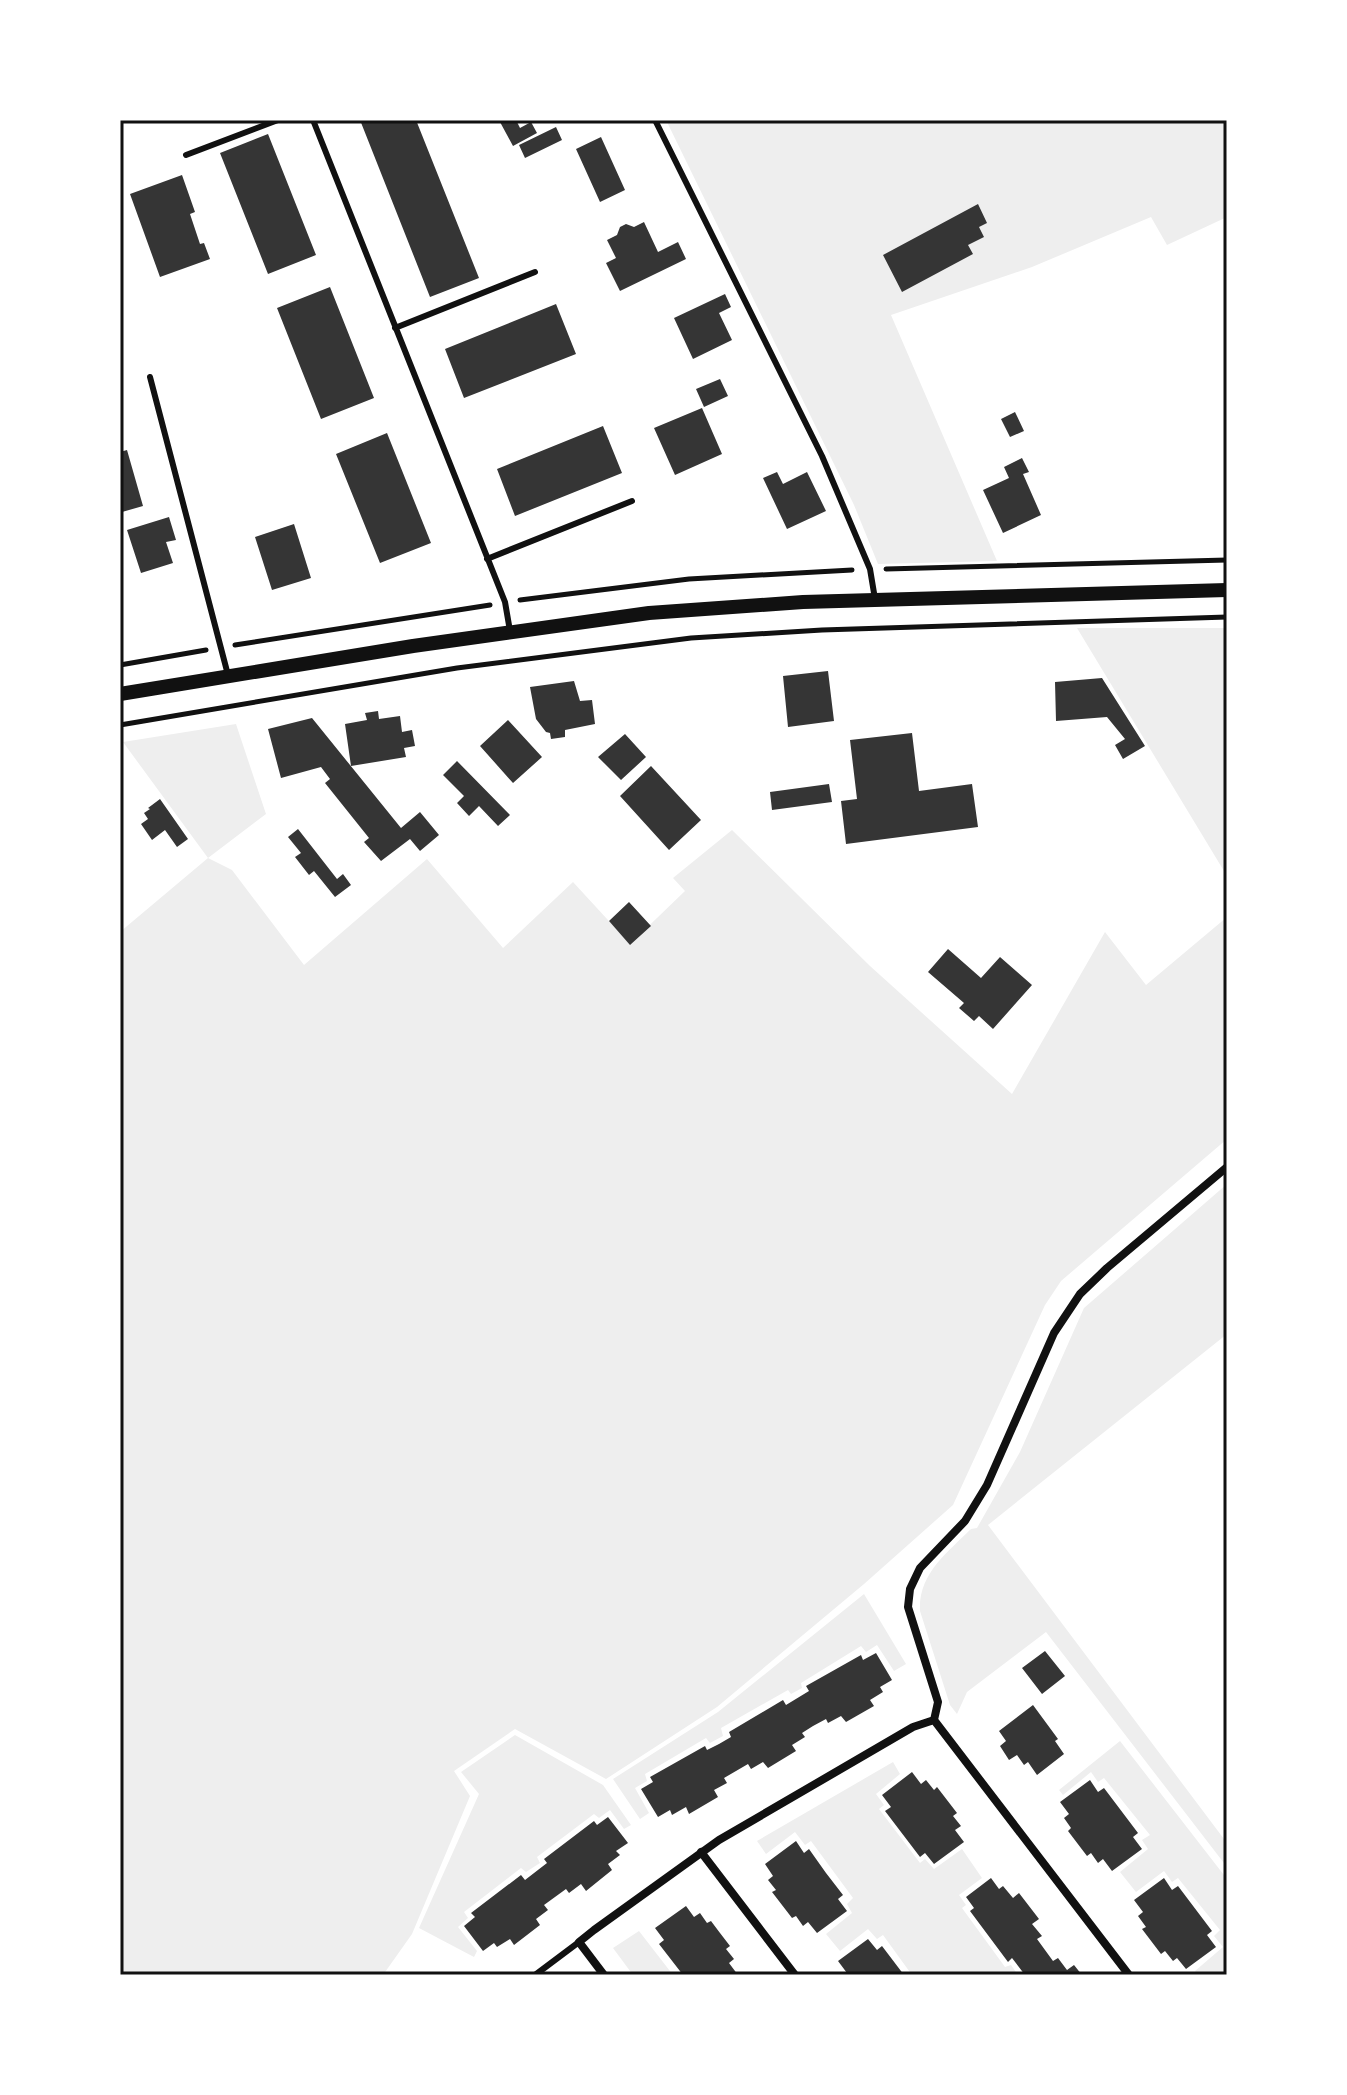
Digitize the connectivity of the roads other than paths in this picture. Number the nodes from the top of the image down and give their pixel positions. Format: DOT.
graph roads {
  1 [pos="278,120"];
  2 [pos="313,120"];
  3 [pos="655,120"];
  4 [pos="186,155"];
  5 [pos="535,272"];
  6 [pos="395,328"];
  7 [pos="150,377"];
  8 [pos="632,501"];
  9 [pos="487,559"];
  10 [pos="1227,590"];
  11 [pos="875,599"];
  12 [pos="510,632"];
  13 [pos="228,675"];
  14 [pos="120,694"];
  15 [pos="1227,1167"];
  16 [pos="934,1720"];
  17 [pos="701,1852"];
  18 [pos="579,1942"];
  19 [pos="535,1975"];
  20 [pos="604,1975"];
  21 [pos="795,1975"];
  22 [pos="1129,1975"];
  1 -- 4 [label="lane"];
  2 -- 6 [label="lane"];
  3 -- 11 [label="lane"];
  5 -- 6 [label="lane"];
  6 -- 9 [label="lane"];
  7 -- 13 [label="lane"];
  8 -- 9 [label="lane"];
  9 -- 12 [label="lane"];
  10 -- 11 [label="street"];
  11 -- 12 [label="street"];
  12 -- 13 [label="street"];
  13 -- 14 [label="street"];
  15 -- 16 [label="street"];
  16 -- 17 [label="street"];
  16 -- 22 [label="street"];
  17 -- 18 [label="street"];
  17 -- 21 [label="street"];
  18 -- 19 [label="lane"];
  18 -- 20 [label="street"];
}
